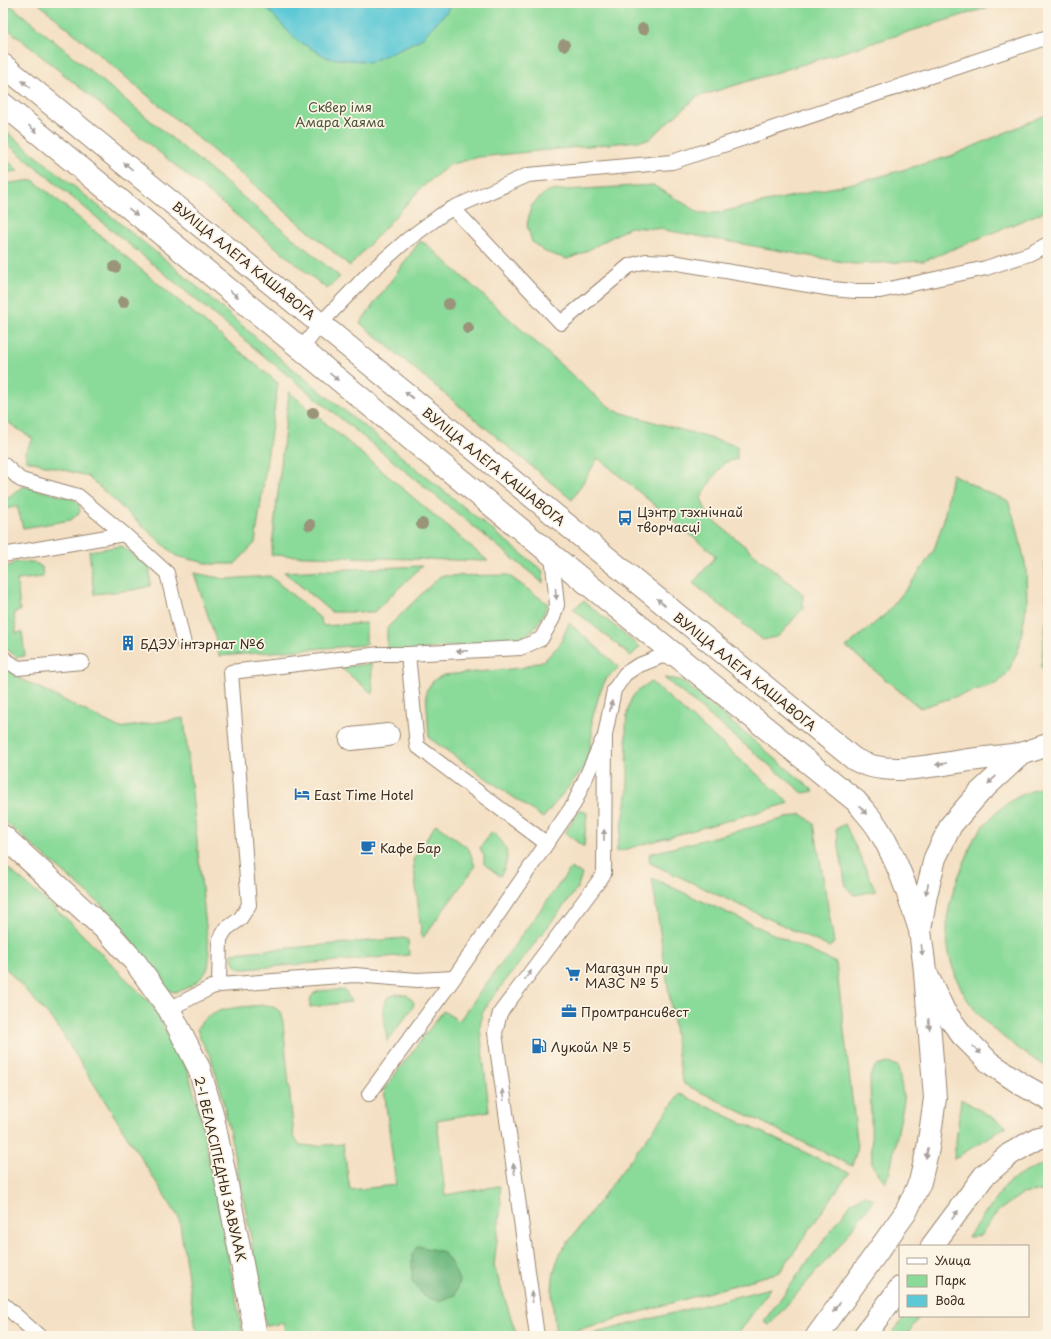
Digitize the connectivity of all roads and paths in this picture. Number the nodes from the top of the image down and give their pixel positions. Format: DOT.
graph roads {
  1 [pos="1048,36"];
  2 [pos="3,65"];
  3 [pos="3,104"];
  4 [pos="453,208"];
  5 [pos="1048,244"];
  6 [pos="321,323"];
  7 [pos="301,350"];
  8 [pos="3,464"];
  9 [pos="124,534"];
  10 [pos="3,555"];
  11 [pos="552,555"];
  12 [pos="184,644"];
  13 [pos="408,654"];
  14 [pos="3,658"];
  15 [pos="683,661"];
  16 [pos="82,662"];
  17 [pos="388,735"];
  18 [pos="605,735"];
  19 [pos="351,739"];
  20 [pos="1048,745"];
  21 [pos="1021,754"];
  22 [pos="3,836"];
  23 [pos="546,843"];
  24 [pos="920,930"];
  25 [pos="925,971"];
  26 [pos="454,978"];
  27 [pos="219,985"];
  28 [pos="169,1009"];
  29 [pos="369,1094"];
  30 [pos="1048,1099"];
  31 [pos="1048,1136"];
  32 [pos="933,1245"];
  33 [pos="899,1289"];
  34 [pos="3,1304"];
  35 [pos="869,1333"];
  36 [pos="39,1336"];
  37 [pos="256,1336"];
  38 [pos="537,1336"];
  39 [pos="816,1336"];
  1 -- 4 [label="lane"];
  6 -- 2 [label="main road, ВУЛІЦА АЛЕГА КАШАВОГА, one-way"];
  3 -- 7 [label="main road, one-way"];
  4 -- 5 [label="lane"];
  4 -- 6 [label="lane"];
  6 -- 7 [label="lane"];
  21 -- 6 [label="main road, ВУЛІЦА АЛЕГА КАШАВОГА, one-way"];
  7 -- 11 [label="main road, one-way"];
  8 -- 9 [label="lane"];
  9 -- 10 [label="lane"];
  9 -- 12 [label="lane"];
  11 -- 13 [label="lane, one-way"];
  11 -- 15 [label="main road"];
  13 -- 23 [label="lane"];
  13 -- 27 [label="lane"];
  14 -- 16 [label="lane"];
  18 -- 15 [label="lane, one-way"];
  15 -- 24 [label="main road, one-way"];
  17 -- 19 [label="main road"];
  18 -- 23 [label="lane"];
  38 -- 18 [label="lane, one-way"];
  20 -- 21 [label="main road"];
  21 -- 24 [label="main road, one-way"];
  22 -- 28 [label="main road, 2-І ВЕЛАСІПЕДНЫ ЗАВУЛАК"];
  23 -- 26 [label="lane"];
  24 -- 25 [label="main road, one-way"];
  25 -- 30 [label="main road, one-way"];
  25 -- 39 [label="main road, one-way"];
  26 -- 27 [label="lane"];
  26 -- 29 [label="lane"];
  27 -- 28 [label="lane"];
  28 -- 37 [label="main road, 2-І ВЕЛАСІПЕДНЫ ЗАВУЛАК"];
  32 -- 31 [label="main road, one-way"];
  33 -- 35 [label="main road"];
  34 -- 36 [label="lane"];
}
